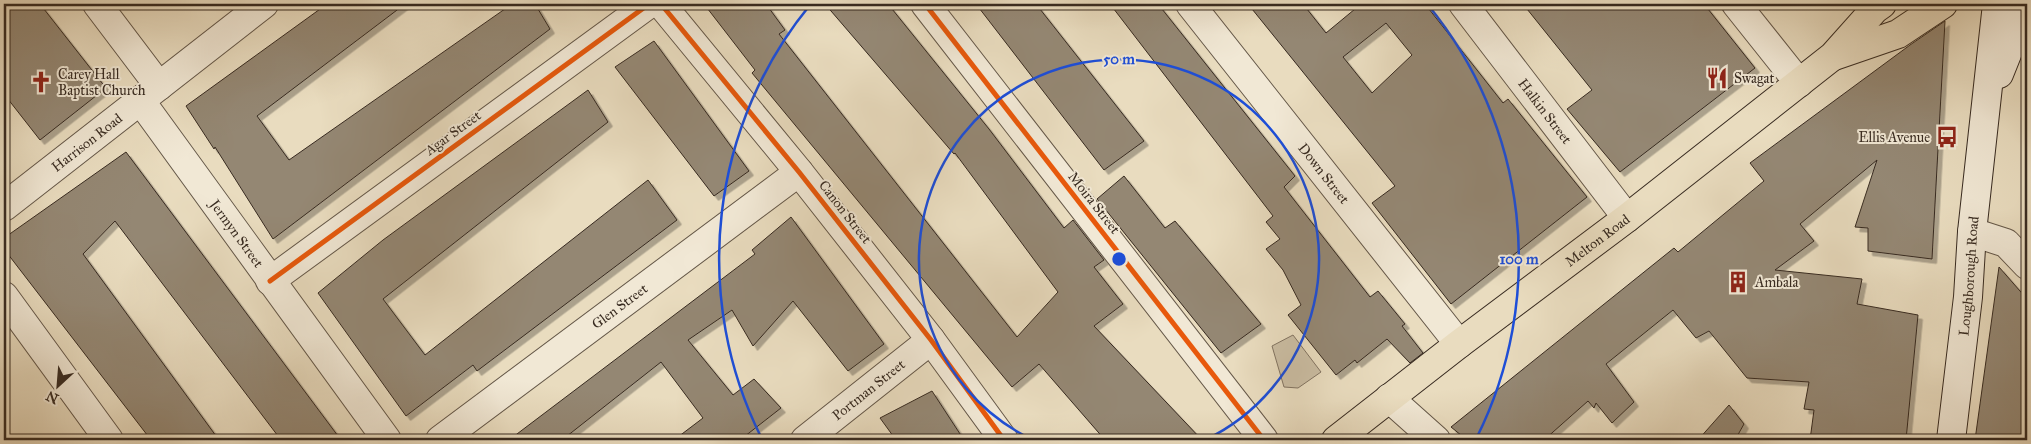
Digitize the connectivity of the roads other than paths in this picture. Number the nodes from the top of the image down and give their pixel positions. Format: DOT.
graph roads {
  1 [pos="97,4"];
  2 [pos="264,4"];
  3 [pos="650,4"];
  4 [pos="661,4"];
  5 [pos="925,4"];
  6 [pos="1190,4"];
  7 [pos="1463,4"];
  8 [pos="1736,4"];
  9 [pos="1882,4"];
  10 [pos="1943,4"];
  11 [pos="1997,4"];
  12 [pos="2027,4"];
  13 [pos="1832,56"];
  14 [pos="1799,83"];
  15 [pos="150,93"];
  16 [pos="1984,112"];
  17 [pos="800,172"];
  18 [pos="4,207"];
  19 [pos="1627,218"];
  20 [pos="1972,232"];
  21 [pos="2027,265"];
  22 [pos="270,280"];
  23 [pos="4,296"];
  24 [pos="931,340"];
  25 [pos="1458,344"];
  26 [pos="1390,398"];
  27 [pos="109,440"];
  28 [pos="387,440"];
  29 [pos="440,440"];
  30 [pos="805,440"];
  31 [pos="1004,440"];
  32 [pos="1264,440"];
  33 [pos="1336,440"];
  34 [pos="1436,440"];
  35 [pos="1951,440"];
  1 -- 15 [label="street, Jermyn Street"];
  2 -- 15 [label="street, Harrison Road"];
  3 -- 22 [label="street, Agar Street"];
  4 -- 17 [label="street, Canon Street"];
  5 -- 32 [label="street, Moira Street"];
  6 -- 25 [label="street, Down Street"];
  7 -- 19 [label="street, Halkin Street"];
  8 -- 14 [label="street"];
  9 -- 13 [label="main road, Melton Road"];
  10 -- 13 [label="main road, Melton Road"];
  11 -- 16 [label="street, Loughborough Road"];
  12 -- 16 [label="street, Loughborough Road"];
  13 -- 14 [label="main road, Melton Road"];
  14 -- 19 [label="main road, Melton Road"];
  15 -- 18 [label="street, Harrison Road"];
  15 -- 22 [label="street, Jermyn Street"];
  16 -- 20 [label="street, Loughborough Road"];
  17 -- 24 [label="street, Canon Street"];
  17 -- 29 [label="street, Glen Street"];
  19 -- 25 [label="main road, Melton Road"];
  20 -- 21 [label="street"];
  20 -- 35 [label="street, Loughborough Road"];
  22 -- 28 [label="street, Jermyn Street"];
  23 -- 27 [label="street"];
  24 -- 30 [label="street, Portman Street"];
  24 -- 31 [label="street, Canon Street"];
  25 -- 26 [label="main road, Melton Road"];
  26 -- 33 [label="main road, Melton Road"];
  26 -- 34 [label="street"];
}
